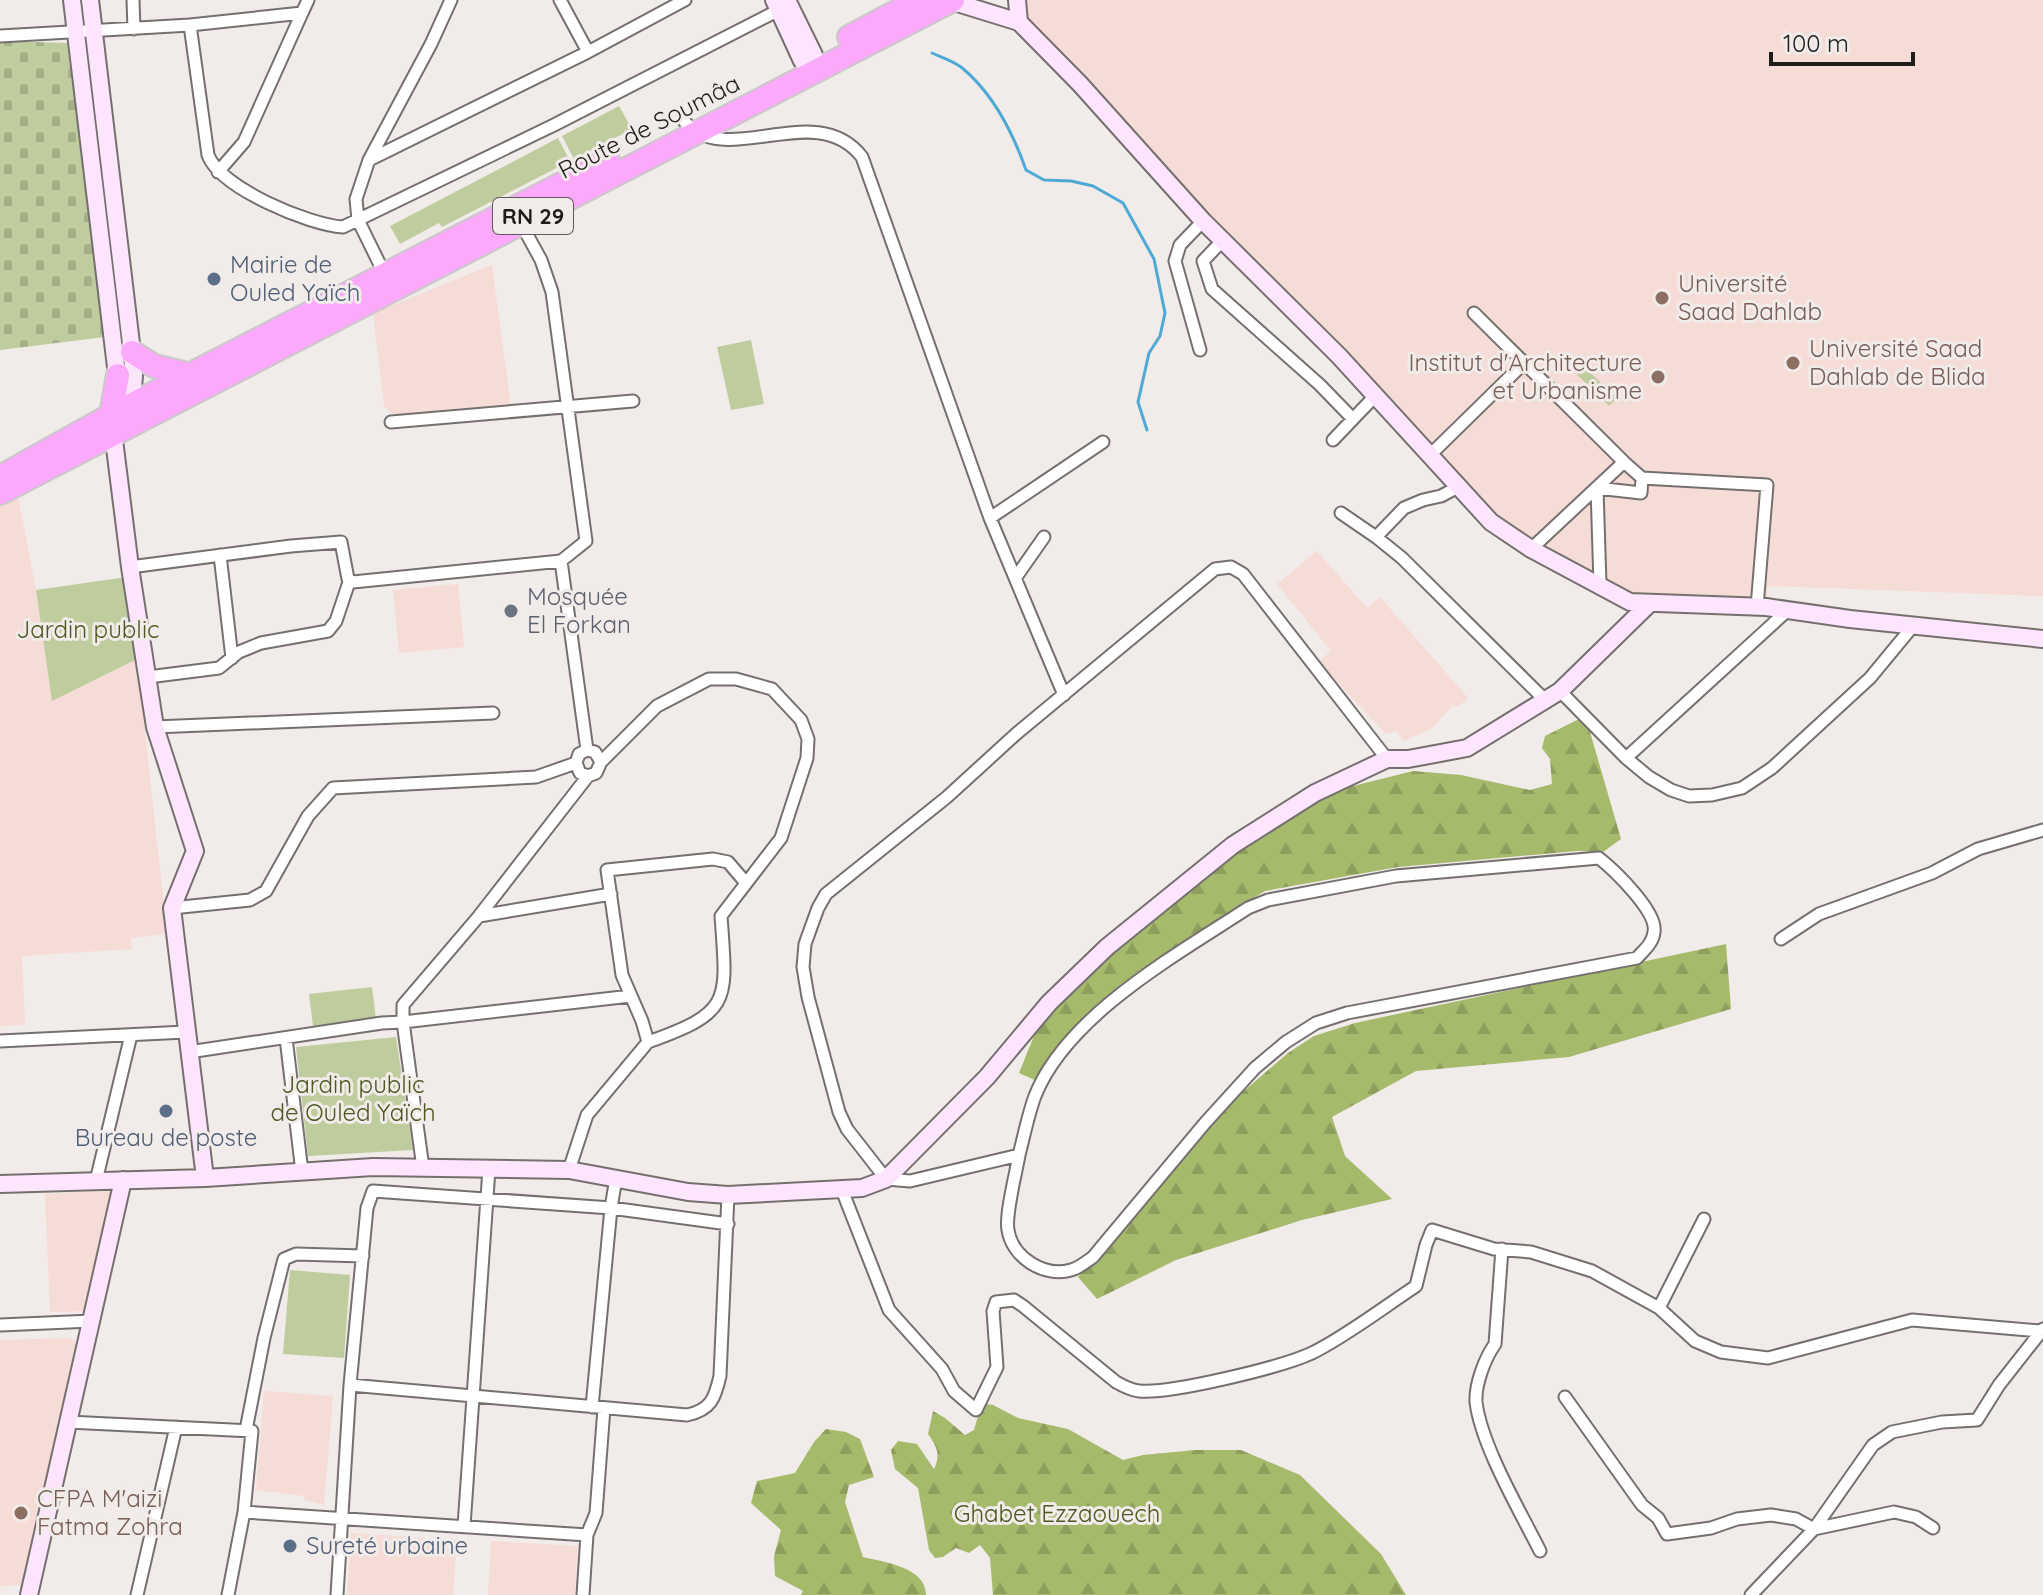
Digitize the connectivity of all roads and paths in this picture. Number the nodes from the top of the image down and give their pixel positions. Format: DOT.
graph roads {
  1 [pos="72,0"];
  2 [pos="90,0"];
  3 [pos="133,0"];
  4 [pos="308,0"];
  5 [pos="451,0"];
  6 [pos="560,0"];
  7 [pos="685,0"];
  8 [pos="918,0"];
  9 [pos="952,1"];
  10 [pos="1019,1"];
  11 [pos="780,3"];
  12 [pos="302,13"];
  13 [pos="1019,22"];
  14 [pos="190,25"];
  15 [pos="134,29"];
  16 [pos="94,30"];
  17 [pos="75,32"];
  18 [pos="0,36"];
  19 [pos="588,52"];
  20 [pos="808,58"];
  21 [pos="689,127"];
  22 [pos="369,160"];
  23 [pos="218,172"];
  24 [pos="517,216"];
  25 [pos="358,220"];
  26 [pos="1203,221"];
  27 [pos="1224,239"];
  28 [pos="385,276"];
  29 [pos="1474,313"];
  30 [pos="1200,350"];
  31 [pos="132,352"];
  32 [pos="1524,363"];
  33 [pos="191,375"];
  34 [pos="126,376"];
  35 [pos="1375,396"];
  36 [pos="633,401"];
  37 [pos="132,404"];
  38 [pos="568,408"];
  39 [pos="1353,419"];
  40 [pos="391,422"];
  41 [pos="116,426"];
  42 [pos="1333,440"];
  43 [pos="1103,442"];
  44 [pos="1429,456"];
  45 [pos="1624,462"];
  46 [pos="0,477"];
  47 [pos="1642,478"];
  48 [pos="1458,487"];
  49 [pos="1597,488"];
  50 [pos="0,493"];
  51 [pos="1341,513"];
  52 [pos="990,518"];
  53 [pos="1044,537"];
  54 [pos="1376,537"];
  55 [pos="1531,549"];
  56 [pos="220,555"];
  57 [pos="561,561"];
  58 [pos="130,567"];
  59 [pos="1016,577"];
  60 [pos="349,582"];
  61 [pos="1600,584"];
  62 [pos="1648,605"];
  63 [pos="1757,607"];
  64 [pos="1788,610"];
  65 [pos="1913,626"];
  66 [pos="2043,639"];
  67 [pos="232,658"];
  68 [pos="148,677"];
  69 [pos="1560,691"];
  70 [pos="1064,695"];
  71 [pos="1545,700"];
  72 [pos="493,713"];
  73 [pos="155,727"];
  74 [pos="587,750"];
  75 [pos="1626,758"];
  76 [pos="1387,759"];
  77 [pos="601,762"];
  78 [pos="576,763"];
  79 [pos="588,776"];
  80 [pos="2043,830"];
  81 [pos="746,883"];
  82 [pos="611,894"];
  83 [pos="172,908"];
  84 [pos="479,916"];
  85 [pos="1781,939"];
  86 [pos="631,996"];
  87 [pos="403,1022"];
  88 [pos="186,1032"];
  89 [pos="131,1035"];
  90 [pos="286,1038"];
  91 [pos="0,1041"];
  92 [pos="648,1042"];
  93 [pos="189,1052"];
  94 [pos="1019,1155"];
  95 [pos="373,1167"];
  96 [pos="423,1168"];
  97 [pos="489,1169"];
  98 [pos="569,1170"];
  99 [pos="302,1172"];
  100 [pos="205,1178"];
  101 [pos="616,1178"];
  102 [pos="886,1179"];
  103 [pos="123,1180"];
  104 [pos="96,1181"];
  105 [pos="0,1184"];
  106 [pos="842,1190"];
  107 [pos="373,1191"];
  108 [pos="728,1195"];
  109 [pos="487,1198"];
  110 [pos="611,1208"];
  111 [pos="1704,1219"];
  112 [pos="728,1224"];
  113 [pos="1502,1249"];
  114 [pos="363,1256"];
  115 [pos="1659,1308"];
  116 [pos="92,1321"];
  117 [pos="0,1325"];
  118 [pos="2042,1329"];
  119 [pos="350,1385"];
  120 [pos="473,1397"];
  121 [pos="1565,1397"];
  122 [pos="598,1408"];
  123 [pos="68,1422"];
  124 [pos="176,1427"];
  125 [pos="246,1430"];
  126 [pos="244,1512"];
  127 [pos="341,1518"];
  128 [pos="464,1526"];
  129 [pos="1933,1528"];
  130 [pos="1814,1529"];
  131 [pos="587,1535"];
  132 [pos="1540,1551"];
  133 [pos="29,1595"];
  134 [pos="137,1595"];
  135 [pos="228,1595"];
  136 [pos="337,1595"];
  137 [pos="583,1595"];
  138 [pos="1751,1595"];
  1 -- 17 [label="street"];
  2 -- 16 [label="street"];
  3 -- 15 [label="street"];
  4 -- 12 [label="street"];
  5 -- 22 [label="street"];
  6 -- 19 [label="street"];
  7 -- 19 [label="street"];
  8 -- 20 [label="highway, Route de Soumâa / RN 29"];
  9 -- 13 [label="street"];
  9 -- 21 [label="highway, Route de Soumâa / RN 29"];
  10 -- 13 [label="street"];
  11 -- 20 [label="street"];
  11 -- 25 [label="street"];
  12 -- 14 [label="street"];
  12 -- 23 [label="street"];
  13 -- 26 [label="street"];
  14 -- 15 [label="street"];
  14 -- 23 [label="street"];
  15 -- 16 [label="street"];
  16 -- 17 [label="street"];
  16 -- 31 [label="street"];
  17 -- 18 [label="street"];
  17 -- 34 [label="street"];
  19 -- 22 [label="street"];
  20 -- 21 [label="highway, Route de Soumâa / RN 29"];
  21 -- 24 [label="highway, Route de Soumâa / RN 29"];
  21 -- 52 [label="street"];
  22 -- 25 [label="street"];
  23 -- 25 [label="street"];
  24 -- 28 [label="highway, Route de Soumâa / RN 29"];
  24 -- 38 [label="street"];
  24 -- 41 [label="highway, Route de Soumâa / RN 29"];
  25 -- 28 [label="street"];
  26 -- 27 [label="street"];
  26 -- 30 [label="street"];
  27 -- 35 [label="street"];
  27 -- 39 [label="street"];
  28 -- 33 [label="highway, Route de Soumâa / RN 29"];
  29 -- 32 [label="street"];
  31 -- 33 [label="highway"];
  31 -- 34 [label="street"];
  32 -- 44 [label="street"];
  32 -- 45 [label="street"];
  33 -- 37 [label="highway, Route de Soumâa / RN 29"];
  34 -- 37 [label="street"];
  34 -- 41 [label="highway"];
  35 -- 39 [label="street"];
  35 -- 44 [label="street"];
  36 -- 38 [label="street"];
  37 -- 41 [label="highway, Route de Soumâa / RN 29"];
  38 -- 40 [label="street"];
  38 -- 57 [label="street"];
  39 -- 42 [label="street"];
  41 -- 46 [label="highway, RN 29"];
  41 -- 50 [label="highway, RN 29"];
  41 -- 58 [label="street"];
  43 -- 52 [label="street"];
  44 -- 48 [label="street"];
  45 -- 47 [label="street"];
  45 -- 49 [label="street"];
  47 -- 49 [label="street"];
  47 -- 63 [label="street"];
  48 -- 54 [label="street"];
  48 -- 55 [label="street"];
  49 -- 55 [label="street"];
  49 -- 61 [label="street"];
  51 -- 54 [label="street"];
  52 -- 59 [label="street"];
  53 -- 59 [label="street"];
  54 -- 71 [label="street"];
  55 -- 61 [label="street"];
  56 -- 58 [label="street"];
  56 -- 60 [label="street"];
  56 -- 67 [label="street"];
  57 -- 60 [label="street"];
  57 -- 74 [label="street"];
  58 -- 68 [label="street"];
  59 -- 70 [label="street"];
  60 -- 67 [label="street"];
  61 -- 62 [label="street"];
  62 -- 63 [label="street"];
  62 -- 69 [label="street"];
  63 -- 64 [label="street"];
  64 -- 65 [label="street"];
  64 -- 75 [label="street"];
  65 -- 66 [label="street"];
  65 -- 75 [label="street"];
  67 -- 68 [label="street"];
  68 -- 73 [label="street"];
  69 -- 71 [label="street"];
  69 -- 75 [label="street"];
  70 -- 76 [label="street"];
  70 -- 102 [label="street"];
  71 -- 76 [label="street"];
  72 -- 73 [label="street"];
  73 -- 83 [label="street"];
  74 -- 77 [label="street"];
  74 -- 78 [label="street"];
  76 -- 102 [label="street"];
  77 -- 79 [label="street"];
  77 -- 81 [label="street"];
  78 -- 79 [label="street"];
  78 -- 83 [label="street"];
  79 -- 84 [label="street"];
  80 -- 85 [label="street"];
  81 -- 82 [label="street"];
  81 -- 92 [label="street"];
  82 -- 84 [label="street"];
  82 -- 86 [label="street"];
  83 -- 88 [label="street"];
  84 -- 87 [label="street"];
  86 -- 87 [label="street"];
  86 -- 92 [label="street"];
  87 -- 90 [label="street"];
  87 -- 96 [label="street"];
  88 -- 89 [label="street"];
  88 -- 93 [label="street"];
  89 -- 91 [label="street"];
  89 -- 104 [label="street"];
  90 -- 93 [label="street"];
  90 -- 99 [label="street"];
  92 -- 98 [label="street"];
  93 -- 100 [label="street"];
  94 -- 94 [label="street"];
  94 -- 102 [label="street"];
  95 -- 96 [label="street"];
  95 -- 99 [label="street"];
  95 -- 107 [label="street"];
  96 -- 97 [label="street"];
  97 -- 98 [label="street"];
  97 -- 109 [label="street"];
  98 -- 101 [label="street"];
  99 -- 100 [label="street"];
  100 -- 103 [label="street"];
  101 -- 108 [label="street"];
  101 -- 110 [label="street"];
  102 -- 106 [label="street"];
  103 -- 104 [label="street"];
  103 -- 116 [label="street"];
  104 -- 105 [label="street"];
  106 -- 108 [label="street"];
  106 -- 113 [label="street"];
  107 -- 109 [label="street"];
  107 -- 114 [label="street"];
  108 -- 112 [label="street"];
  109 -- 110 [label="street"];
  109 -- 120 [label="street"];
  110 -- 112 [label="street"];
  110 -- 122 [label="street"];
  111 -- 115 [label="street"];
  112 -- 122 [label="street"];
  113 -- 115 [label="street"];
  113 -- 132 [label="street"];
  114 -- 119 [label="street"];
  114 -- 125 [label="street"];
  115 -- 118 [label="street"];
  116 -- 117 [label="street"];
  116 -- 123 [label="street"];
  118 -- 130 [label="street"];
  119 -- 120 [label="street"];
  119 -- 127 [label="street"];
  120 -- 122 [label="street"];
  120 -- 128 [label="street"];
  121 -- 130 [label="street"];
  122 -- 131 [label="street"];
  123 -- 124 [label="street"];
  123 -- 133 [label="street"];
  124 -- 125 [label="street"];
  124 -- 134 [label="street"];
  125 -- 126 [label="street"];
  126 -- 127 [label="street"];
  126 -- 135 [label="street"];
  127 -- 128 [label="street"];
  127 -- 136 [label="street"];
  128 -- 131 [label="street"];
  129 -- 130 [label="street"];
  130 -- 138 [label="street"];
  131 -- 137 [label="street"];
}
